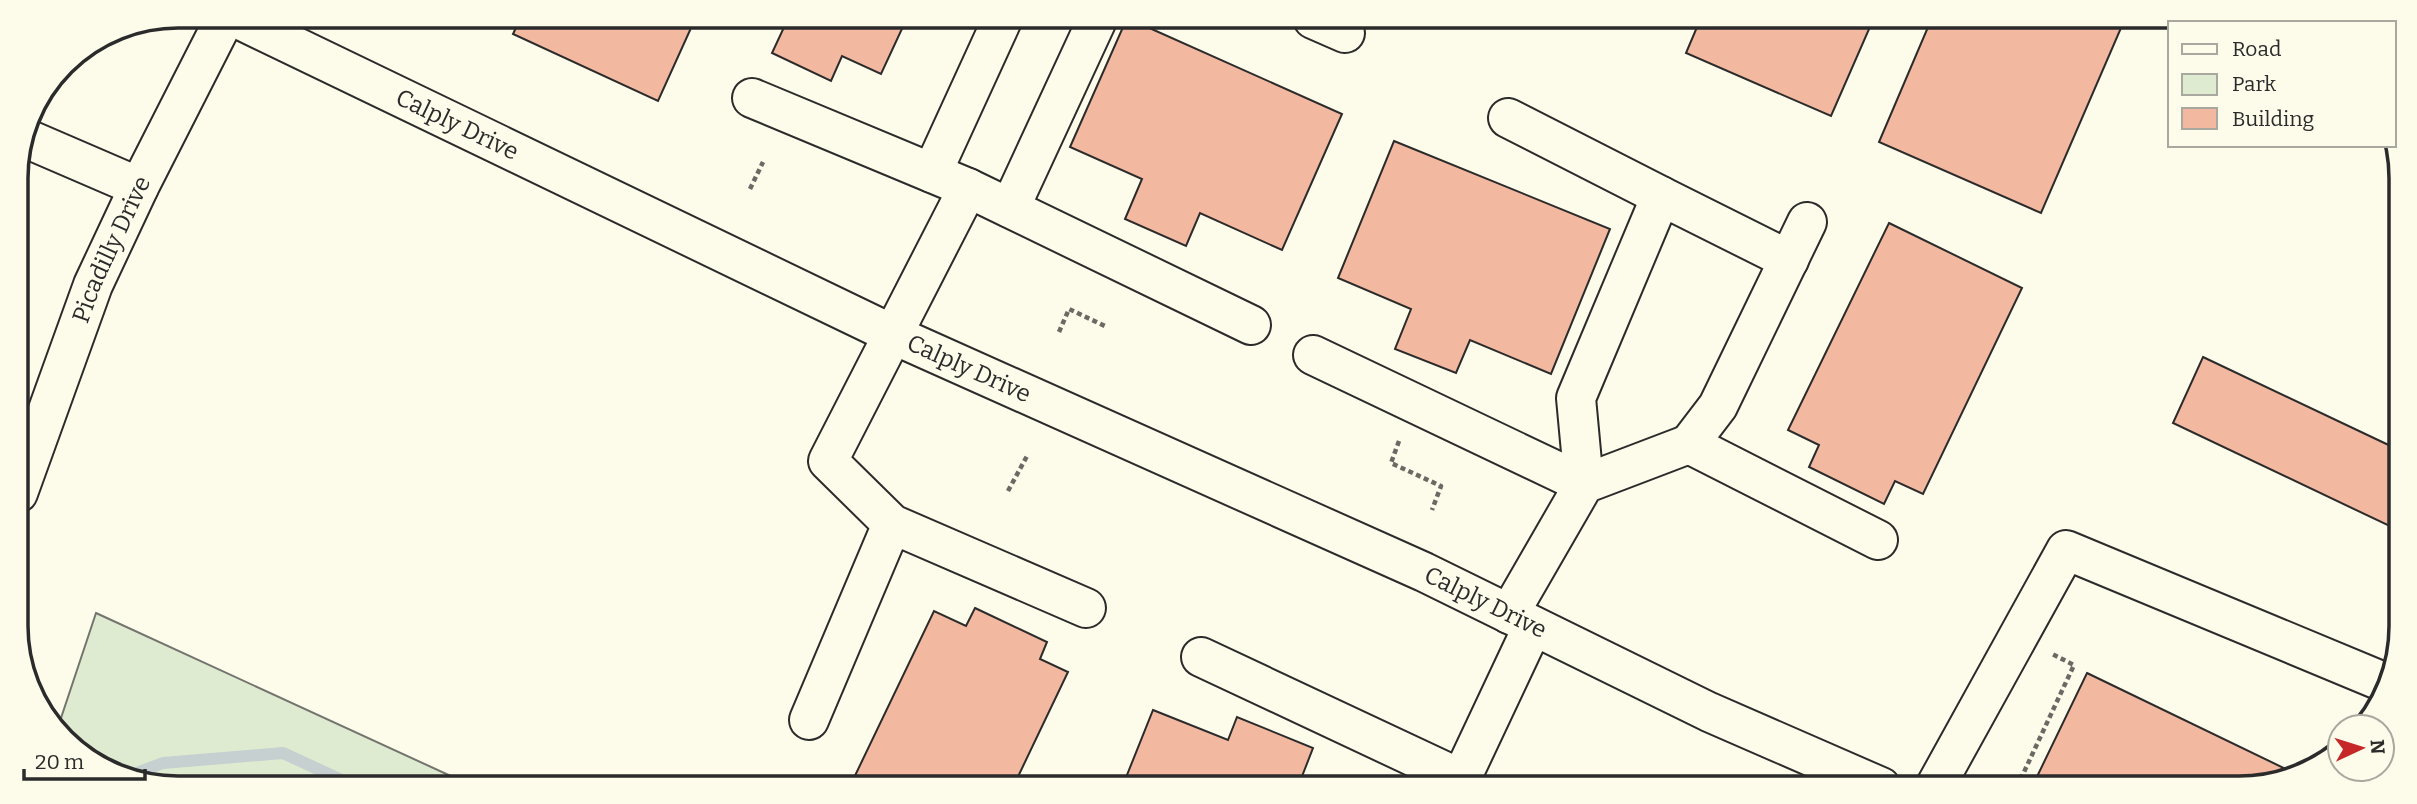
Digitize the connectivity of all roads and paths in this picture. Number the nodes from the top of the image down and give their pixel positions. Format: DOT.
graph roads {
  1 [pos="220,28"];
  2 [pos="257,28"];
  3 [pos="998,28"];
  4 [pos="1093,28"];
  5 [pos="752,98"];
  6 [pos="1508,118"];
  7 [pos="33,141"];
  8 [pos="762,162"];
  9 [pos="932,173"];
  10 [pos="139,187"];
  11 [pos="968,188"];
  12 [pos="750,189"];
  13 [pos="1661,196"];
  14 [pos="1010,208"];
  15 [pos="1807,222"];
  16 [pos="1789,260"];
  17 [pos="1251,325"];
  18 [pos="1107,327"];
  19 [pos="1059,332"];
  20 [pos="894,335"];
  21 [pos="1313,355"];
  22 [pos="1401,436"];
  23 [pos="1689,444"];
  24 [pos="1027,456"];
  25 [pos="28,464"];
  26 [pos="1584,484"];
  27 [pos="1008,491"];
  28 [pos="1432,510"];
  29 [pos="892,524"];
  30 [pos="1878,540"];
  31 [pos="1086,608"];
  32 [pos="1521,620"];
  33 [pos="2048,653"];
  34 [pos="1202,657"];
  35 [pos="2379,680"];
  36 [pos="809,720"];
  37 [pos="1438,776"];
  38 [pos="1445,776"];
  39 [pos="1856,776"];
  40 [pos="1941,776"];
  41 [pos="2022,776"];
  1 -- 10 [label="street, Picadilly Drive"];
  2 -- 20 [label="street, Calply Drive"];
  3 -- 9 [label="street"];
  4 -- 14 [label="street"];
  5 -- 9 [label="street"];
  6 -- 13 [label="street"];
  7 -- 10 [label="street"];
  8 -- 12 [label="path"];
  9 -- 11 [label="street"];
  10 -- 25 [label="street, Picadilly Drive"];
  11 -- 14 [label="street"];
  11 -- 20 [label="street"];
  13 -- 16 [label="street"];
  13 -- 26 [label="street"];
  14 -- 17 [label="street"];
  15 -- 16 [label="street"];
  16 -- 23 [label="street"];
  18 -- 19 [label="path"];
  20 -- 29 [label="street"];
  20 -- 32 [label="street, Calply Drive"];
  21 -- 26 [label="street"];
  22 -- 28 [label="path"];
  23 -- 26 [label="street"];
  23 -- 30 [label="street"];
  24 -- 27 [label="path"];
  26 -- 32 [label="street"];
  29 -- 31 [label="street"];
  29 -- 36 [label="street"];
  32 -- 38 [label="street"];
  32 -- 39 [label="street, Calply Drive"];
  33 -- 41 [label="path"];
  34 -- 37 [label="street"];
  35 -- 40 [label="street"];
}
